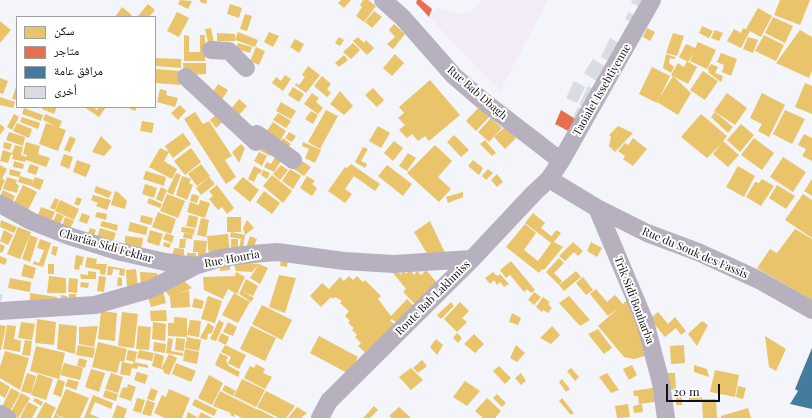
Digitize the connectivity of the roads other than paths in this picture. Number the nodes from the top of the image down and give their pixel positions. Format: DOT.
graph roads {
  1 [pos="383,0"];
  2 [pos="652,0"];
  3 [pos="212,50"];
  4 [pos="246,68"];
  5 [pos="186,77"];
  6 [pos="292,160"];
  7 [pos="562,161"];
  8 [pos="549,179"];
  9 [pos="0,204"];
  10 [pos="597,208"];
  11 [pos="472,259"];
  12 [pos="195,266"];
  13 [pos="0,310"];
  14 [pos="812,310"];
  15 [pos="0,414"];
  16 [pos="7,418"];
  17 [pos="320,418"];
  18 [pos="666,418"];
  1 -- 7 [label="street, Rue Bab Dbagh"];
  2 -- 7 [label="street, Taoialet Issebtiyenne"];
  3 -- 4 [label="street"];
  5 -- 6 [label="street"];
  7 -- 8 [label="street, Taoialet Issebtiyenne"];
  8 -- 10 [label="street, Rue du Souk des Fassis"];
  8 -- 11 [label="street, Route Bab Lakhmiss"];
  9 -- 12 [label="street, Chariâa Sidi Fekhar"];
  10 -- 14 [label="street, Rue du Souk des Fassis"];
  10 -- 18 [label="street, Trik Sidi Bouharba"];
  11 -- 12 [label="street, Rue Houria"];
  11 -- 17 [label="street, Route Bab Lakhmiss"];
  12 -- 13 [label="street, Rue Houria"];
  15 -- 16 [label="street"];
}
